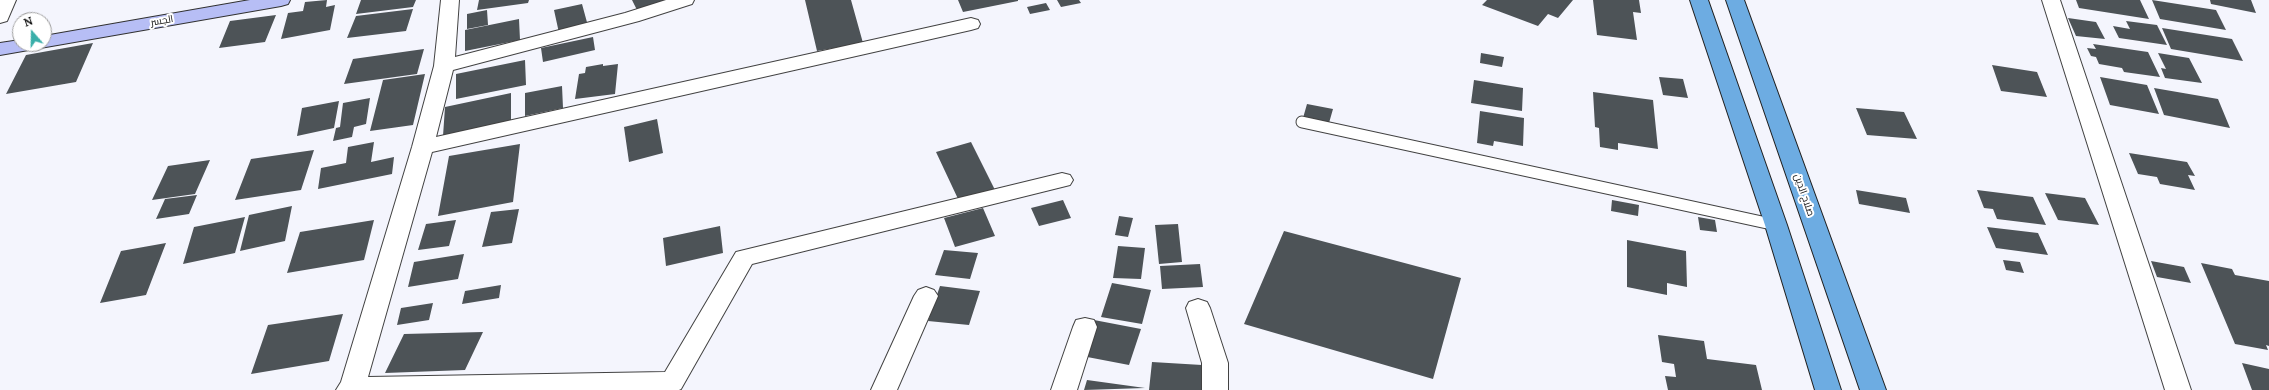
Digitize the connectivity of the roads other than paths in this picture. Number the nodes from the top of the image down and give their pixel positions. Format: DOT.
graph roads {
  1 [pos="7,0"];
  2 [pos="281,0"];
  3 [pos="450,0"];
  4 [pos="685,0"];
  5 [pos="1699,0"];
  6 [pos="1736,0"];
  7 [pos="2051,0"];
  8 [pos="0,17"];
  9 [pos="971,24"];
  10 [pos="52,41"];
  11 [pos="12,48"];
  12 [pos="0,50"];
  13 [pos="444,66"];
  14 [pos="1302,122"];
  15 [pos="423,147"];
  16 [pos="1062,180"];
  17 [pos="1776,225"];
  18 [pos="926,296"];
  19 [pos="1198,308"];
  20 [pos="1085,327"];
  21 [pos="351,388"];
  22 [pos="884,390"];
  23 [pos="1064,390"];
  24 [pos="1214,390"];
  25 [pos="1828,390"];
  26 [pos="1873,390"];
  27 [pos="2178,390"];
  1 -- 8 [label="street"];
  2 -- 10 [label="street, الجسر"];
  3 -- 13 [label="street"];
  4 -- 13 [label="street"];
  5 -- 17 [label="highway"];
  6 -- 26 [label="highway, صلاح الدين"];
  7 -- 27 [label="street"];
  9 -- 15 [label="street"];
  11 -- 12 [label="street"];
  13 -- 15 [label="street"];
  14 -- 17 [label="lane"];
  15 -- 21 [label="street"];
  16 -- 21 [label="street"];
  17 -- 25 [label="highway"];
  18 -- 22 [label="street"];
  19 -- 24 [label="street"];
  20 -- 23 [label="street"];
}
